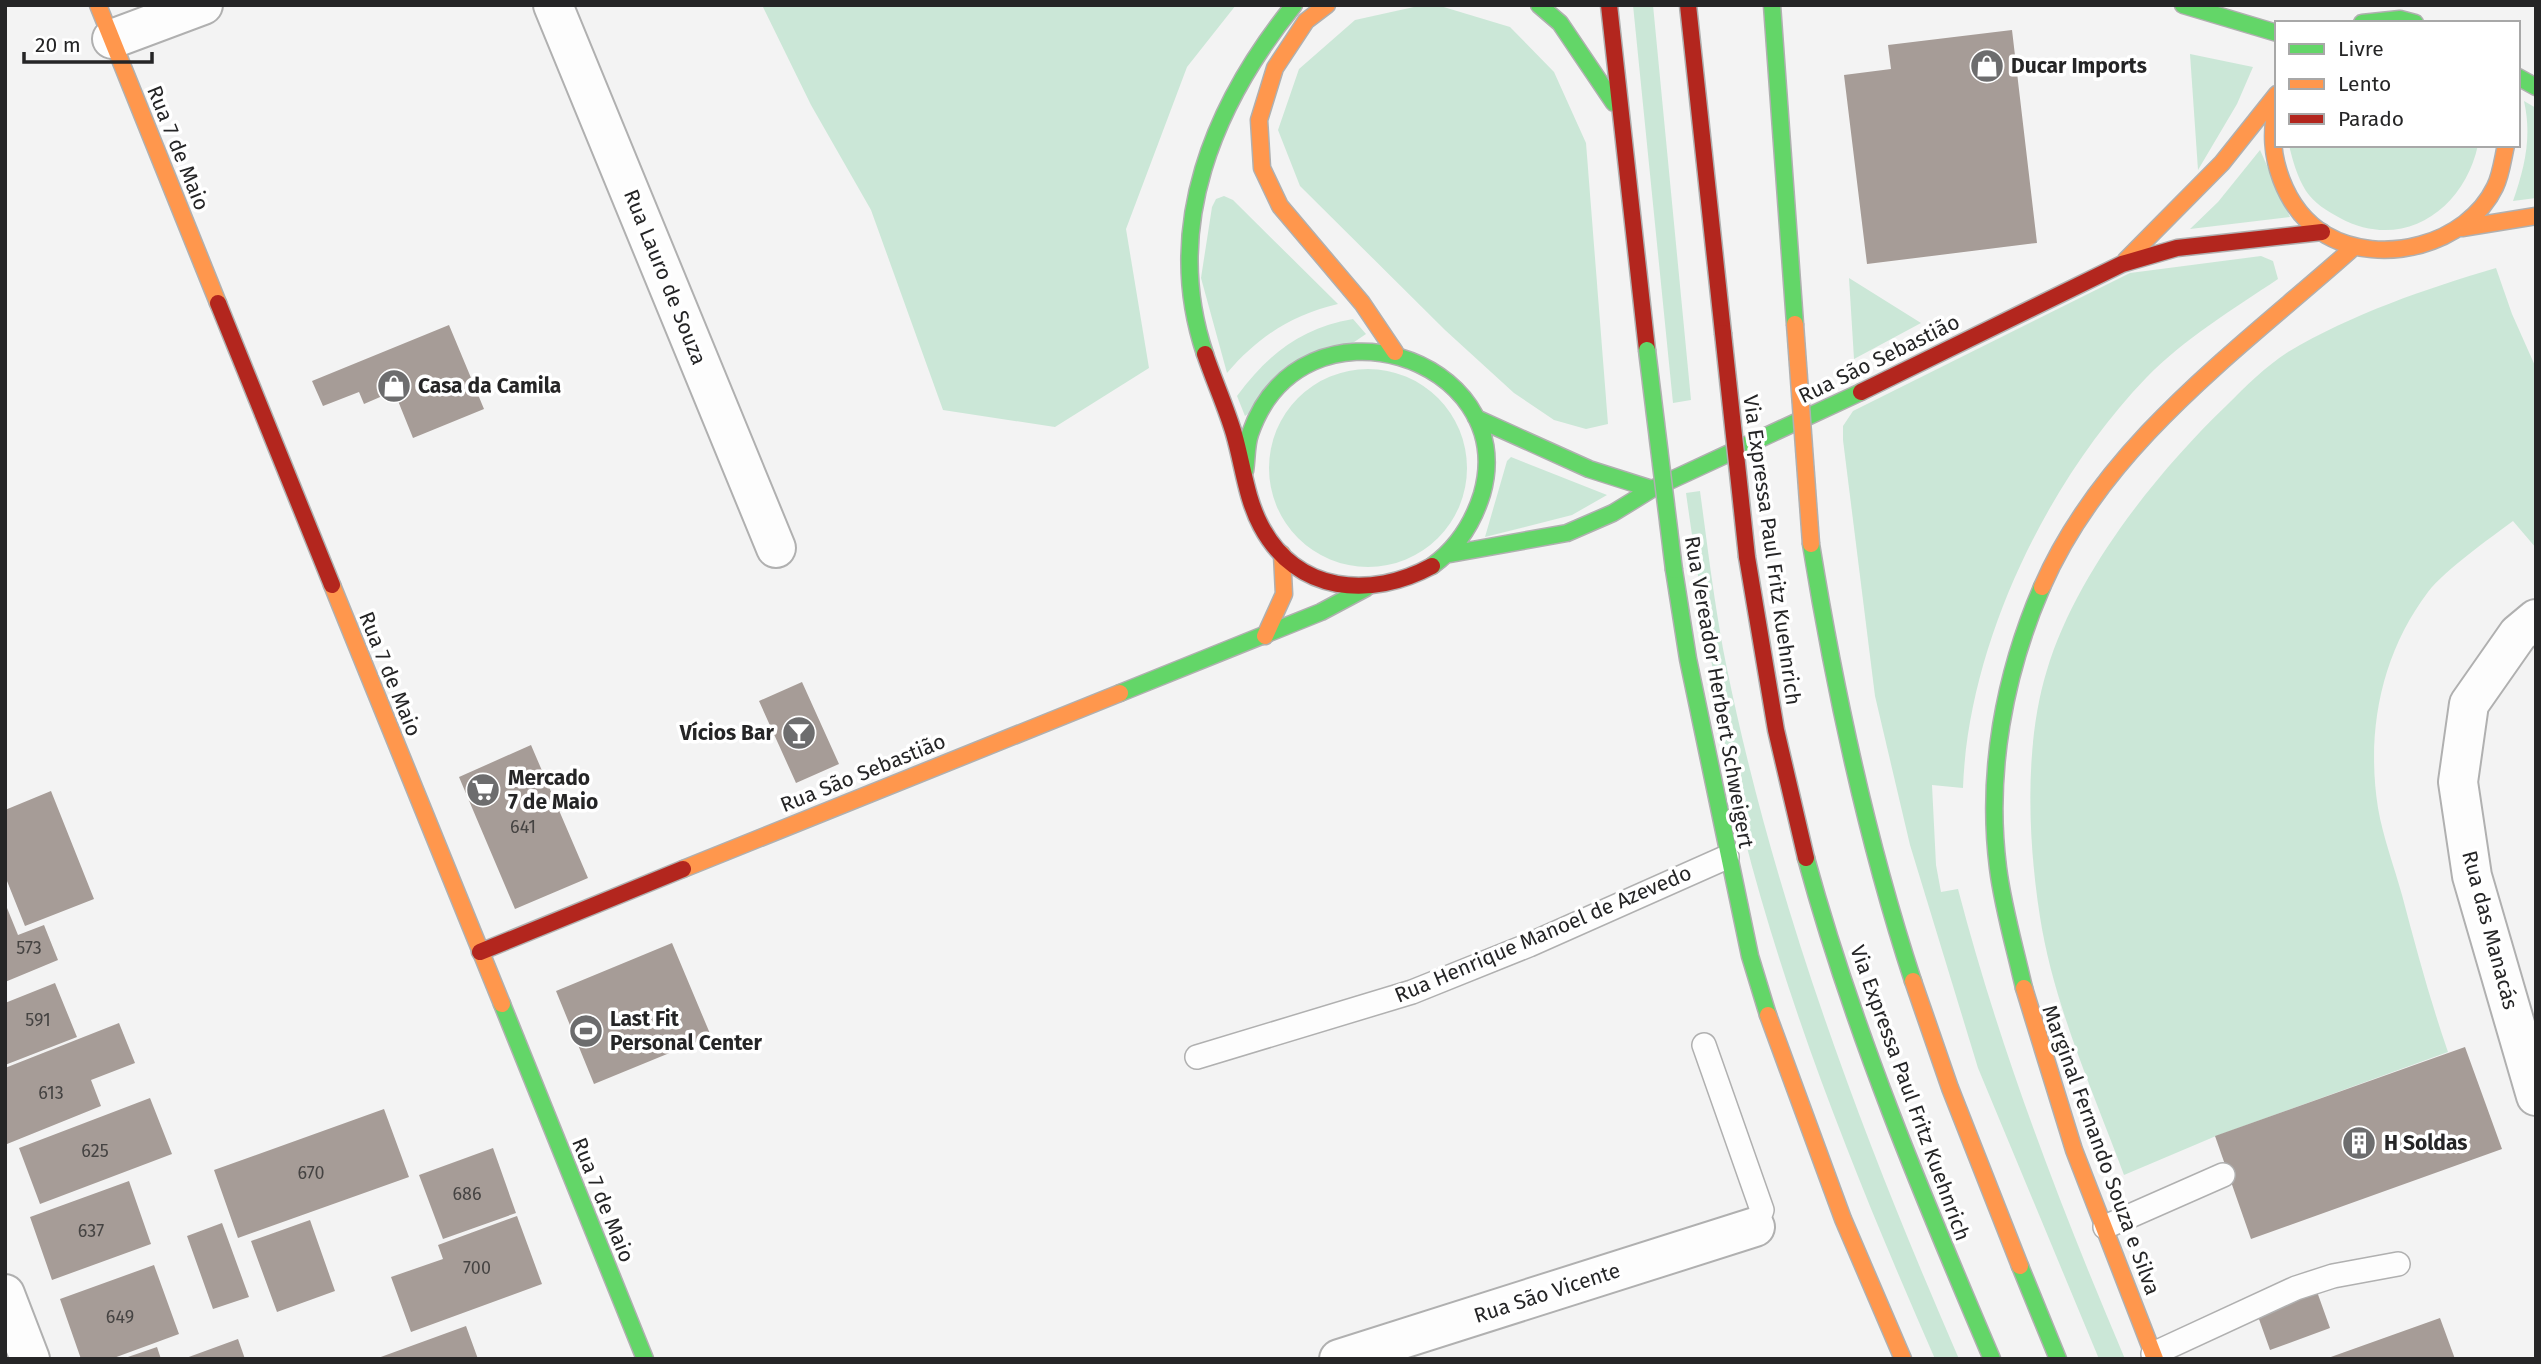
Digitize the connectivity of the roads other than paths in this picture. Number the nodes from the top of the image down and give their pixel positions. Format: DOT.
graph roads {
  1 [pos="204,5"];
  2 [pos="553,5"];
  3 [pos="1294,5"];
  4 [pos="1327,5"];
  5 [pos="1539,5"];
  6 [pos="1609,5"];
  7 [pos="1688,5"];
  8 [pos="1772,5"];
  9 [pos="2183,5"];
  10 [pos="2381,21"];
  11 [pos="2408,21"];
  12 [pos="105,22"];
  13 [pos="2275,32"];
  14 [pos="2520,78"];
  15 [pos="2536,87"];
  16 [pos="2275,97"];
  17 [pos="1619,111"];
  18 [pos="2275,129"];
  19 [pos="2506,147"];
  20 [pos="2536,216"];
  21 [pos="2462,228"];
  22 [pos="2322,232"];
  23 [pos="2354,247"];
  24 [pos="2122,264"];
  25 [pos="1395,352"];
  26 [pos="1476,418"];
  27 [pos="1245,471"];
  28 [pos="1652,488"];
  29 [pos="776,548"];
  30 [pos="1282,554"];
  31 [pos="1450,554"];
  32 [pos="1366,588"];
  33 [pos="2536,619"];
  34 [pos="1265,636"];
  35 [pos="1727,857"];
  36 [pos="480,953"];
  37 [pos="1703,1045"];
  38 [pos="1197,1057"];
  39 [pos="2536,1096"];
  40 [pos="2223,1175"];
  41 [pos="1755,1227"];
  42 [pos="2105,1227"];
  43 [pos="2398,1264"];
  44 [pos="5,1294"];
  45 [pos="2154,1356"];
  46 [pos="30,1359"];
  47 [pos="645,1359"];
  48 [pos="1339,1359"];
  49 [pos="1903,1359"];
  50 [pos="1992,1359"];
  51 [pos="2058,1359"];
  1 -- 12 [label="street"];
  2 -- 29 [label="street, Rua Lauro de Souza"];
  3 -- 27 [label="street"];
  4 -- 25 [label="street"];
  5 -- 17 [label="street"];
  6 -- 17 [label="street, Rua Vereador Herbert Schweigert"];
  7 -- 50 [label="street, Via Expressa Paul Fritz Kuehnrich, bridge"];
  8 -- 51 [label="street, Via Expressa Paul Fritz Kuehnrich, bridge"];
  9 -- 13 [label="street"];
  10 -- 11 [label="street"];
  12 -- 36 [label="street, Rua 7 de Maio"];
  14 -- 15 [label="street"];
  16 -- 24 [label="street, Rua São Sebastião"];
  17 -- 35 [label="street, Rua Vereador Herbert Schweigert, bridge"];
  18 -- 22 [label="street"];
  19 -- 21 [label="street"];
  20 -- 21 [label="street"];
  21 -- 23 [label="street"];
  22 -- 23 [label="street"];
  22 -- 24 [label="street, Rua São Sebastião"];
  23 -- 42 [label="street, Marginal Fernando Souza e Silva"];
  24 -- 28 [label="street, Rua São Sebastião"];
  25 -- 26 [label="street"];
  25 -- 27 [label="street"];
  26 -- 28 [label="street"];
  26 -- 31 [label="street"];
  27 -- 30 [label="street"];
  28 -- 31 [label="street, Rua São Sebastião"];
  30 -- 32 [label="street"];
  30 -- 34 [label="street"];
  31 -- 32 [label="street"];
  32 -- 34 [label="street, Rua São Sebastião"];
  33 -- 39 [label="street, Rua das Manacás"];
  34 -- 36 [label="street, Rua São Sebastião"];
  35 -- 38 [label="lane, Rua Henrique Manoel de Azevedo"];
  35 -- 49 [label="street, Rua Vereador Herbert Schweigert"];
  36 -- 47 [label="street, Rua 7 de Maio"];
  37 -- 41 [label="lane"];
  40 -- 42 [label="lane"];
  41 -- 48 [label="street, Rua São Vicente"];
  42 -- 45 [label="street, Marginal Fernando Souza e Silva"];
  43 -- 45 [label="lane"];
  44 -- 46 [label="street"];
}
